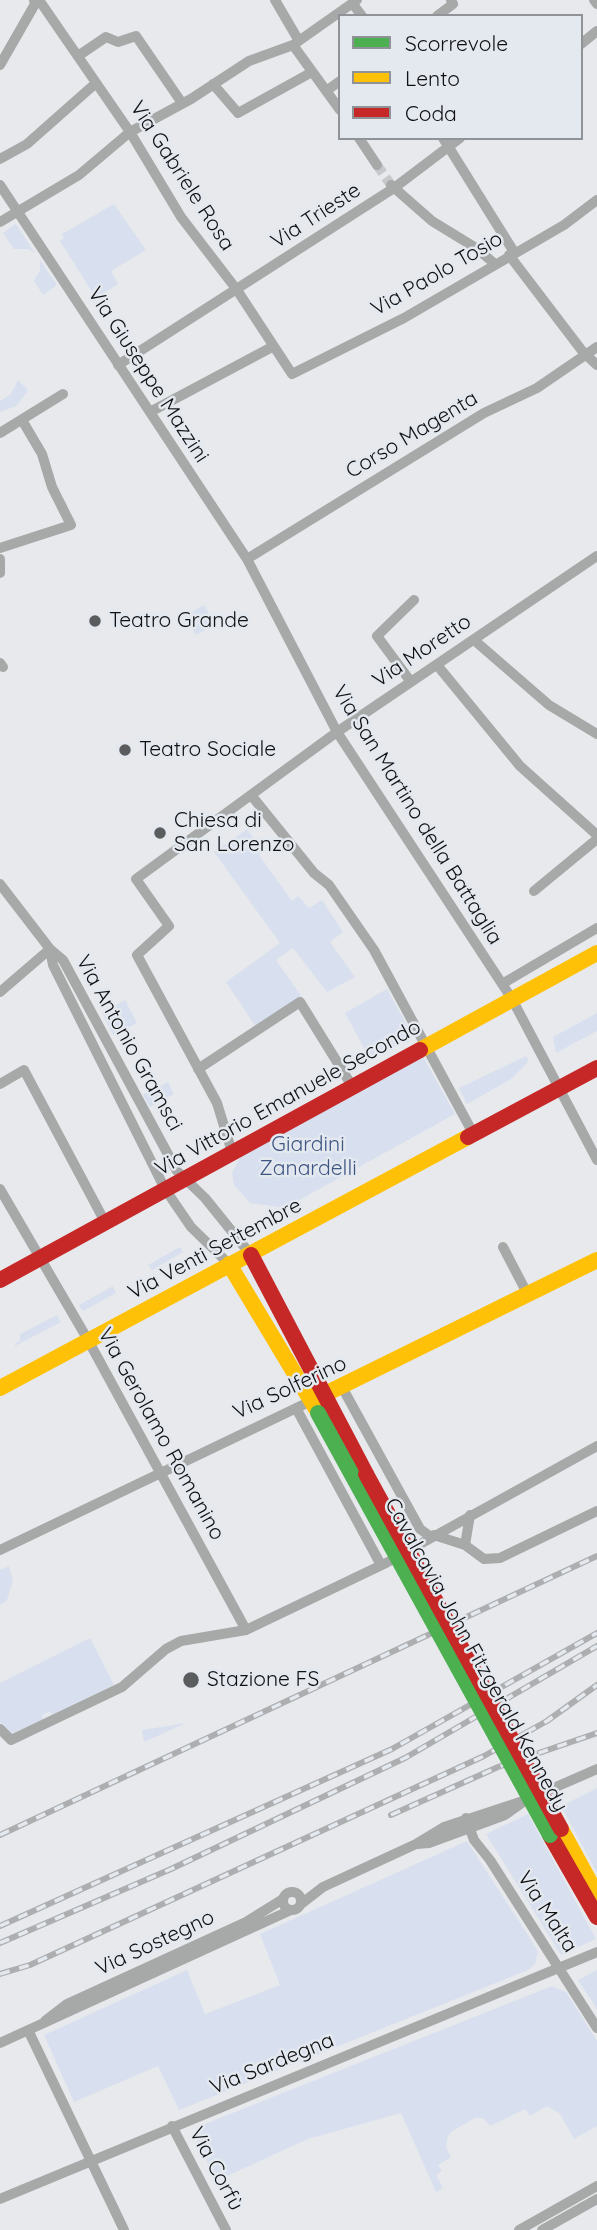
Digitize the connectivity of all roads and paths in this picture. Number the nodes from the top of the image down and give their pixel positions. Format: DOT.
graph roads {
  1 [pos="36,0"];
  2 [pos="275,0"];
  3 [pos="451,0"];
  4 [pos="348,3"];
  5 [pos="440,14"];
  6 [pos="296,43"];
  7 [pos="78,56"];
  8 [pos="0,65"];
  9 [pos="313,72"];
  10 [pos="338,82"];
  11 [pos="96,83"];
  12 [pos="213,84"];
  13 [pos="326,91"];
  14 [pos="182,103"];
  15 [pos="338,107"];
  16 [pos="130,132"];
  17 [pos="360,140"];
  18 [pos="445,143"];
  19 [pos="0,159"];
  20 [pos="377,165"];
  21 [pos="0,185"];
  22 [pos="393,186"];
  23 [pos="597,201"];
  24 [pos="17,211"];
  25 [pos="0,222"];
  26 [pos="511,254"];
  27 [pos="495,264"];
  28 [pos="237,290"];
  29 [pos="272,347"];
  30 [pos="597,347"];
  31 [pos="586,355"];
  32 [pos="118,365"];
  33 [pos="597,365"];
  34 [pos="292,374"];
  35 [pos="63,394"];
  36 [pos="150,412"];
  37 [pos="22,420"];
  38 [pos="0,433"];
  39 [pos="0,548"];
  40 [pos="597,556"];
  41 [pos="0,559"];
  42 [pos="247,559"];
  43 [pos="0,573"];
  44 [pos="414,600"];
  45 [pos="474,640"];
  46 [pos="437,665"];
  47 [pos="411,682"];
  48 [pos="337,732"];
  49 [pos="597,734"];
  50 [pos="251,795"];
  51 [pos="597,837"];
  52 [pos="0,884"];
  53 [pos="534,891"];
  54 [pos="597,928"];
  55 [pos="50,949"];
  56 [pos="597,953"];
  57 [pos="502,984"];
  58 [pos="0,992"];
  59 [pos="512,999"];
  60 [pos="426,1046"];
  61 [pos="597,1068"];
  62 [pos="198,1069"];
  63 [pos="0,1084"];
  64 [pos="352,1086"];
  65 [pos="559,1089"];
  66 [pos="474,1135"];
  67 [pos="232,1152"];
  68 [pos="597,1160"];
  69 [pos="183,1179"];
  70 [pos="0,1189"];
  71 [pos="165,1189"];
  72 [pos="105,1222"];
  73 [pos="271,1245"];
  74 [pos="503,1247"];
  75 [pos="251,1255"];
  76 [pos="41,1258"];
  77 [pos="597,1260"];
  78 [pos="229,1264"];
  79 [pos="0,1280"];
  80 [pos="528,1295"];
  81 [pos="282,1315"];
  82 [pos="88,1340"];
  83 [pos="342,1387"];
  84 [pos="0,1388"];
  85 [pos="316,1405"];
  86 [pos="597,1446"];
  87 [pos="159,1472"];
  88 [pos="597,1511"];
  89 [pos="470,1515"];
  90 [pos="432,1536"];
  91 [pos="465,1545"];
  92 [pos="0,1550"];
  93 [pos="381,1565"];
  94 [pos="246,1629"];
  95 [pos="0,1730"];
  96 [pos="597,1769"];
  97 [pos="467,1822"];
  98 [pos="597,1895"];
  99 [pos="296,1903"];
  100 [pos="597,1917"];
  101 [pos="597,1952"];
  102 [pos="561,1968"];
  103 [pos="44,2023"];
  104 [pos="597,2028"];
  105 [pos="28,2029"];
  106 [pos="0,2043"];
  107 [pos="172,2126"];
  108 [pos="92,2161"];
  109 [pos="597,2186"];
  110 [pos="0,2199"];
  111 [pos="597,2199"];
  112 [pos="124,2230"];
  113 [pos="226,2230"];
  114 [pos="519,2230"];
  115 [pos="541,2230"];
  1 -- 7 [label="street, Via Gabriele Rosa"];
  1 -- 8 [label="street"];
  2 -- 6 [label="street"];
  3 -- 5 [label="street"];
  4 -- 6 [label="street"];
  6 -- 9 [label="street"];
  6 -- 12 [label="street"];
  7 -- 11 [label="street, Via Gabriele Rosa"];
  7 -- 14 [label="street"];
  9 -- 12 [label="street"];
  9 -- 13 [label="street"];
  10 -- 13 [label="street"];
  11 -- 16 [label="street, Via Gabriele Rosa"];
  11 -- 19 [label="street"];
  12 -- 14 [label="street"];
  13 -- 15 [label="street"];
  14 -- 16 [label="street"];
  16 -- 24 [label="street"];
  16 -- 28 [label="street, Via Gabriele Rosa"];
  17 -- 20 [label="street"];
  18 -- 22 [label="street, Via Trieste"];
  18 -- 26 [label="street"];
  21 -- 24 [label="street, Via Giuseppe Mazzini"];
  22 -- 27 [label="street"];
  22 -- 28 [label="street, Via Trieste"];
  23 -- 26 [label="street, Via Paolo Tosio"];
  24 -- 25 [label="street"];
  24 -- 32 [label="street, Via Giuseppe Mazzini"];
  26 -- 27 [label="street, Via Paolo Tosio"];
  26 -- 31 [label="street"];
  27 -- 34 [label="street, Via Paolo Tosio"];
  28 -- 29 [label="street, Via Gabriele Rosa"];
  28 -- 32 [label="street, Via Trieste"];
  29 -- 34 [label="street, Via Gabriele Rosa"];
  29 -- 36 [label="street"];
  30 -- 31 [label="street, Corso Magenta"];
  31 -- 33 [label="street"];
  31 -- 42 [label="street, Corso Magenta"];
  32 -- 36 [label="street, Via Giuseppe Mazzini"];
  35 -- 37 [label="street"];
  36 -- 42 [label="street, Via Giuseppe Mazzini"];
  37 -- 38 [label="street"];
  37 -- 39 [label="street"];
  40 -- 45 [label="street, Via Moretto"];
  41 -- 43 [label="street"];
  42 -- 48 [label="street, Via San Martino della Battaglia"];
  44 -- 47 [label="street"];
  45 -- 46 [label="street, Via Moretto"];
  45 -- 49 [label="street"];
  46 -- 47 [label="street, Via Moretto"];
  46 -- 51 [label="street"];
  47 -- 48 [label="street, Via Moretto"];
  48 -- 50 [label="street, Via Moretto"];
  48 -- 57 [label="street, Via San Martino della Battaglia"];
  50 -- 60 [label="street"];
  50 -- 62 [label="street, Via Moretto"];
  51 -- 53 [label="street"];
  52 -- 55 [label="street, Via Antonio Gramsci"];
  54 -- 57 [label="street"];
  55 -- 58 [label="street"];
  55 -- 69 [label="street, Via Antonio Gramsci"];
  55 -- 71 [label="street, Via Antonio Gramsci"];
  56 -- 59 [label="street, Via Vittorio Emanuele Secondo"];
  57 -- 59 [label="street, Via San Martino della Battaglia"];
  59 -- 60 [label="street, Via Vittorio Emanuele Secondo"];
  59 -- 65 [label="street, Via San Martino della Battaglia"];
  60 -- 64 [label="street, Via Vittorio Emanuele Secondo"];
  60 -- 66 [label="street"];
  61 -- 65 [label="street, Via Venti Settembre"];
  62 -- 64 [label="street"];
  62 -- 67 [label="street"];
  63 -- 72 [label="street"];
  64 -- 67 [label="street, Via Vittorio Emanuele Secondo"];
  65 -- 66 [label="street, Via Venti Settembre"];
  65 -- 68 [label="street, Via San Martino della Battaglia"];
  66 -- 73 [label="street, Via Venti Settembre"];
  67 -- 69 [label="street, Via Vittorio Emanuele Secondo"];
  69 -- 71 [label="street, Via Vittorio Emanuele Secondo"];
  69 -- 75 [label="street, Via Antonio Gramsci"];
  70 -- 76 [label="street, Via Gerolamo Romanino"];
  71 -- 72 [label="street, Via Vittorio Emanuele Secondo"];
  71 -- 78 [label="street, Via Antonio Gramsci"];
  72 -- 76 [label="street, Via Vittorio Emanuele Secondo"];
  73 -- 75 [label="street, Via Venti Settembre"];
  73 -- 81 [label="street"];
  74 -- 80 [label="street"];
  75 -- 78 [label="street, Via Venti Settembre"];
  75 -- 81 [label="street"];
  76 -- 79 [label="street, Via Vittorio Emanuele Secondo"];
  76 -- 82 [label="street, Via Gerolamo Romanino"];
  77 -- 80 [label="street, Via Solferino"];
  78 -- 82 [label="street, Via Venti Settembre"];
  78 -- 85 [label="street"];
  80 -- 83 [label="street, Via Solferino"];
  81 -- 85 [label="street"];
  82 -- 84 [label="street, Via Venti Settembre"];
  82 -- 87 [label="street, Via Gerolamo Romanino"];
  83 -- 85 [label="street, Via Solferino"];
  83 -- 90 [label="street"];
  85 -- 87 [label="street, Via Solferino"];
  85 -- 93 [label="street"];
  85 -- 98 [label="street, Cavalcavia John Fitzgerald Kennedy, bridge"];
  85 -- 100 [label="street, Cavalcavia John Fitzgerald Kennedy, bridge"];
  86 -- 89 [label="street"];
  87 -- 92 [label="street, Via Solferino"];
  87 -- 94 [label="street, Via Gerolamo Romanino"];
  88 -- 91 [label="street"];
  89 -- 90 [label="street"];
  89 -- 91 [label="street"];
  90 -- 91 [label="street"];
  90 -- 93 [label="street"];
  93 -- 94 [label="street"];
  94 -- 95 [label="street"];
  96 -- 97 [label="street, Via Sostegno"];
  97 -- 99 [label="street, Via Sostegno"];
  97 -- 102 [label="street, Via Malta"];
  99 -- 103 [label="street, Via Sostegno"];
  99 -- 103 [label="street, Via Sostegno"];
  101 -- 102 [label="street, Via Sardegna"];
  102 -- 104 [label="street, Via Malta"];
  102 -- 107 [label="street, Via Sardegna"];
  103 -- 105 [label="street, Via Sostegno"];
  105 -- 106 [label="street, Via Sostegno"];
  105 -- 108 [label="street"];
  107 -- 108 [label="street, Via Sardegna"];
  107 -- 113 [label="street, Via Corfù"];
  108 -- 110 [label="street, Via Sardegna"];
  108 -- 112 [label="street"];
  109 -- 114 [label="street"];
  111 -- 115 [label="street"];
}
